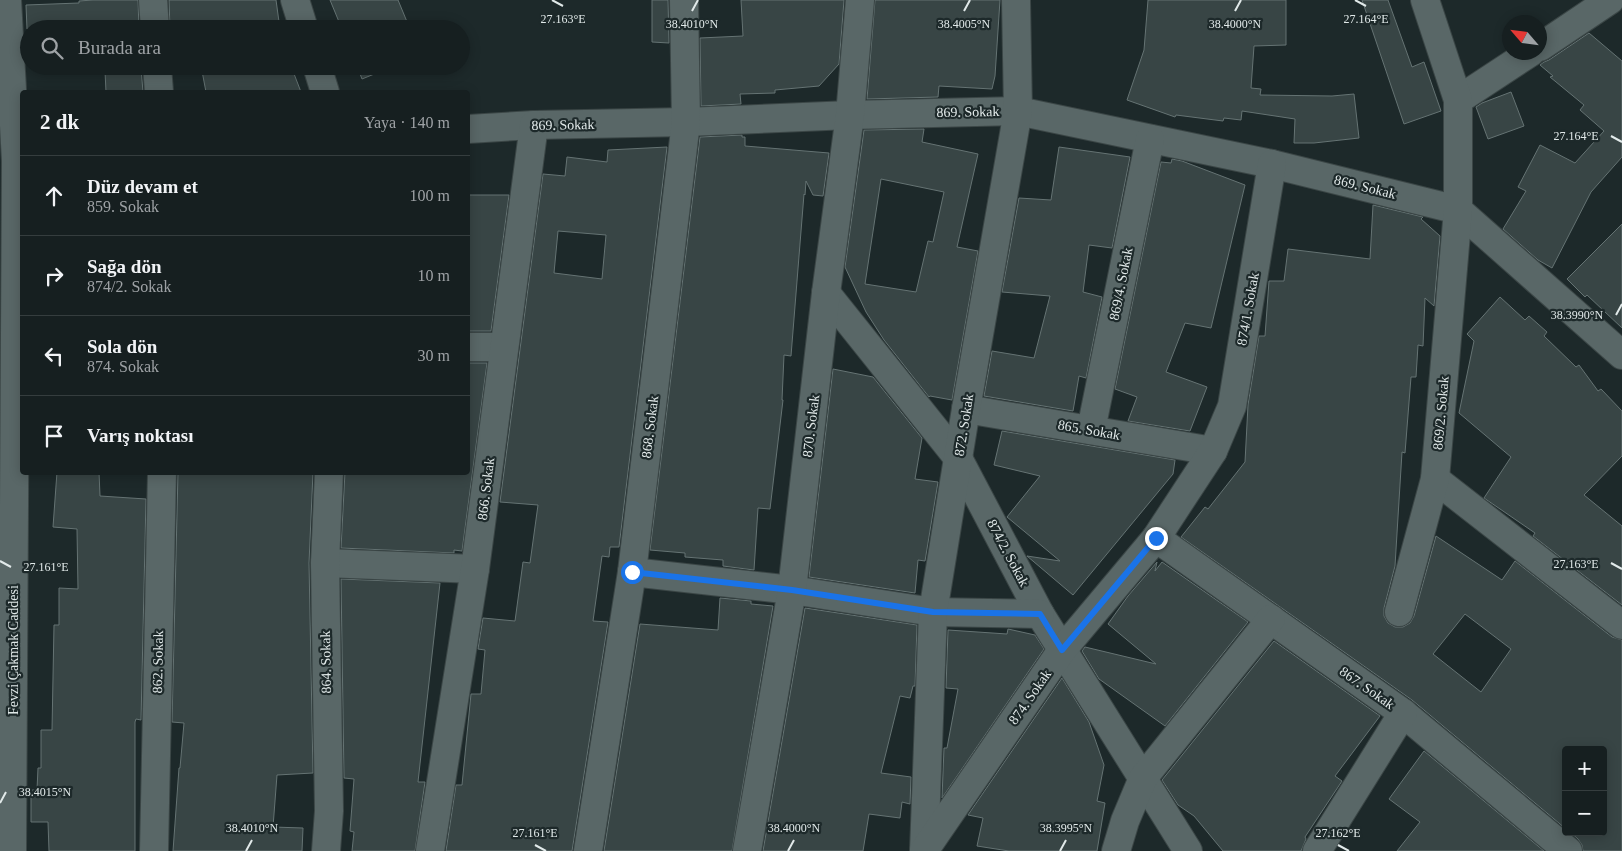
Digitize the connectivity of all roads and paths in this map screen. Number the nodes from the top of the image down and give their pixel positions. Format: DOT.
graph roads {
  1 [pos="7,0"];
  2 [pos="153,0"];
  3 [pos="295,0"];
  4 [pos="684,0"];
  5 [pos="860,0"];
  6 [pos="1016,0"];
  7 [pos="1425,0"];
  8 [pos="1610,0"];
  9 [pos="1618,0"];
  10 [pos="1622,4"];
  11 [pos="154,20"];
  12 [pos="301,20"];
  13 [pos="1547,42"];
  14 [pos="1519,60"];
  15 [pos="158,75"];
  16 [pos="320,75"];
  17 [pos="159,90"];
  18 [pos="325,90"];
  19 [pos="1458,100"];
  20 [pos="1018,111"];
  21 [pos="850,116"];
  22 [pos="686,122"];
  23 [pos="534,125"];
  24 [pos="470,129"];
  25 [pos="1150,139"];
  26 [pos="13,160"];
  27 [pos="1272,164"];
  28 [pos="1458,210"];
  29 [pos="826,293"];
  30 [pos="470,346"];
  31 [pos="504,347"];
  32 [pos="1622,355"];
  33 [pos="966,409"];
  34 [pos="1091,430"];
  35 [pos="1213,451"];
  36 [pos="958,458"];
  37 [pos="162,475"];
  38 [pos="329,475"];
  39 [pos="1435,479"];
  40 [pos="1156,538"];
  41 [pos="325,563"];
  42 [pos="475,570"];
  43 [pos="632,572"];
  44 [pos="792,590"];
  45 [pos="933,612"];
  46 [pos="1399,612"];
  47 [pos="1040,614"];
  48 [pos="1271,619"];
  49 [pos="1622,625"];
  50 [pos="1062,650"];
  51 [pos="1403,713"];
  52 [pos="1143,778"];
  53 [pos="12,851"];
  54 [pos="154,851"];
  55 [pos="326,851"];
  56 [pos="430,851"];
  57 [pos="588,851"];
  58 [pos="747,851"];
  59 [pos="924,851"];
  60 [pos="1116,851"];
  61 [pos="1188,851"];
  62 [pos="1317,851"];
  63 [pos="1568,851"];
  1 -- 26 [label="street, Fevzi Çakmak Caddesi"];
  2 -- 11 [label="street"];
  3 -- 12 [label="street"];
  4 -- 22 [label="street, 868. Sokak"];
  5 -- 21 [label="street, 870. Sokak"];
  6 -- 20 [label="street, 872. Sokak"];
  7 -- 19 [label="street, 869/2. Sokak"];
  8 -- 13 [label="street"];
  9 -- 10 [label="street"];
  14 -- 19 [label="street"];
  15 -- 17 [label="street"];
  16 -- 18 [label="street"];
  19 -- 28 [label="street, 869/2. Sokak"];
  20 -- 21 [label="street, 869. Sokak"];
  20 -- 25 [label="street, 869. Sokak"];
  20 -- 33 [label="street, 872. Sokak"];
  21 -- 22 [label="street, 869. Sokak"];
  21 -- 29 [label="street, 870. Sokak"];
  22 -- 23 [label="street, 869. Sokak"];
  22 -- 43 [label="street, 868. Sokak"];
  23 -- 24 [label="street, 869. Sokak"];
  23 -- 31 [label="street, 866. Sokak"];
  25 -- 27 [label="street, 869. Sokak"];
  25 -- 34 [label="street, 869/4. Sokak"];
  26 -- 53 [label="street, Fevzi Çakmak Caddesi"];
  27 -- 28 [label="street, 869. Sokak"];
  27 -- 35 [label="street, 874/1. Sokak"];
  28 -- 32 [label="street"];
  28 -- 39 [label="street, 869/2. Sokak"];
  29 -- 36 [label="street, 874/2. Sokak"];
  29 -- 44 [label="street, 870. Sokak"];
  30 -- 31 [label="street"];
  31 -- 42 [label="street, 866. Sokak"];
  33 -- 34 [label="street, 865. Sokak"];
  33 -- 36 [label="street, 872. Sokak"];
  34 -- 35 [label="street, 865. Sokak"];
  35 -- 40 [label="street, 874. Sokak"];
  36 -- 45 [label="street, 872. Sokak"];
  36 -- 47 [label="street, 874/2. Sokak"];
  37 -- 54 [label="street, 862. Sokak"];
  38 -- 41 [label="street, 864. Sokak"];
  39 -- 46 [label="street, 869/2. Sokak"];
  39 -- 49 [label="street"];
  40 -- 48 [label="street, 867. Sokak"];
  40 -- 50 [label="street, 874. Sokak"];
  41 -- 42 [label="street"];
  41 -- 55 [label="street, 864. Sokak"];
  42 -- 56 [label="street, 866. Sokak"];
  43 -- 44 [label="street"];
  43 -- 57 [label="street, 868. Sokak"];
  44 -- 45 [label="street"];
  44 -- 58 [label="street, 870. Sokak"];
  45 -- 47 [label="street"];
  45 -- 59 [label="street, 872. Sokak"];
  47 -- 50 [label="street, 874/2. Sokak"];
  48 -- 51 [label="street, 867. Sokak"];
  48 -- 52 [label="street"];
  50 -- 52 [label="street, 874/2. Sokak"];
  50 -- 59 [label="street, 874. Sokak"];
  51 -- 62 [label="street"];
  51 -- 63 [label="street, 867. Sokak"];
  52 -- 60 [label="street"];
  52 -- 61 [label="street, 874/2. Sokak"];
}
